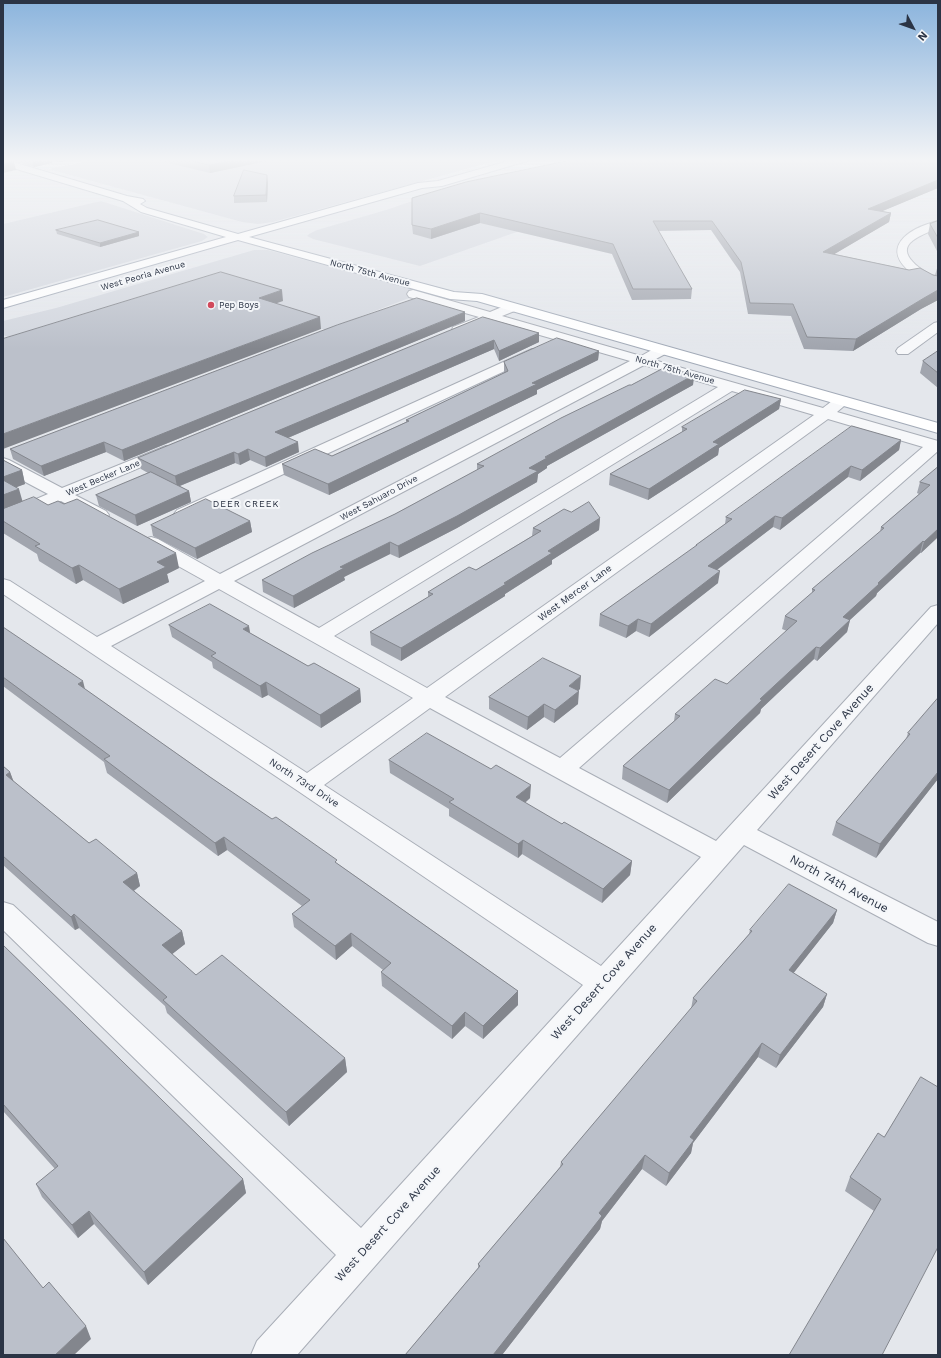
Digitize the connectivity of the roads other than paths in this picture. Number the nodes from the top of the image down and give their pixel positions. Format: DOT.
graph roads {
  1 [pos="180,222"];
  2 [pos="287,222"];
  3 [pos="326,222"];
  4 [pos="938,224"];
  5 [pos="244,226"];
  6 [pos="304,229"];
  7 [pos="260,230"];
  8 [pos="918,234"];
  9 [pos="938,237"];
  10 [pos="238,242"];
  11 [pos="257,243"];
  12 [pos="174,267"];
  13 [pos="159,271"];
  14 [pos="938,283"];
  15 [pos="111,285"];
  16 [pos="47,291"];
  17 [pos="414,291"];
  18 [pos="478,297"];
  19 [pos="3,304"];
  20 [pos="44,305"];
  21 [pos="401,305"];
  22 [pos="513,307"];
  23 [pos="3,314"];
  24 [pos="491,316"];
  25 [pos="938,326"];
  26 [pos="443,336"];
  27 [pos="564,338"];
  28 [pos="662,350"];
  29 [pos="903,351"];
  30 [pos="642,360"];
  31 [pos="730,386"];
  32 [pos="843,401"];
  33 [pos="826,414"];
  34 [pos="936,440"];
  35 [pos="179,446"];
  36 [pos="5,457"];
  37 [pos="62,495"];
  38 [pos="3,519"];
  39 [pos="173,519"];
  40 [pos="116,524"];
  41 [pos="151,529"];
  42 [pos="221,581"];
  43 [pos="3,585"];
  44 [pos="938,611"];
  45 [pos="320,636"];
  46 [pos="96,646"];
  47 [pos="429,698"];
  48 [pos="562,770"];
  49 [pos="307,785"];
  50 [pos="740,832"];
  51 [pos="718,854"];
  52 [pos="3,913"];
  53 [pos="938,935"];
  54 [pos="603,982"];
  55 [pos="362,1254"];
  56 [pos="271,1355"];
  1 -- 10 [label="main road"];
  2 -- 7 [label="main road, West Peoria Avenue"];
  3 -- 6 [label="main road, West Peoria Avenue"];
  4 -- 8 [label="street"];
  5 -- 7 [label="main road"];
  7 -- 10 [label="main road, West Peoria Avenue"];
  7 -- 11 [label="main road, West Peoria Avenue"];
  8 -- 9 [label="street"];
  8 -- 14 [label="street"];
  10 -- 11 [label="main road, West Peoria Avenue"];
  10 -- 16 [label="main road, West Peoria Avenue"];
  11 -- 17 [label="main road, North 75th Avenue"];
  12 -- 13 [label="main road, West Peoria Avenue"];
  15 -- 16 [label="main road, West Peoria Avenue"];
  16 -- 19 [label="main road, West Peoria Avenue"];
  17 -- 18 [label="main road, North 75th Avenue"];
  17 -- 18 [label="main road, North 75th Avenue"];
  17 -- 21 [label="street"];
  17 -- 24 [label="street, North 75th Avenue"];
  18 -- 22 [label="main road, North 75th Avenue"];
  20 -- 23 [label="main road"];
  22 -- 24 [label="street"];
  22 -- 28 [label="main road, North 75th Avenue"];
  24 -- 26 [label="street"];
  24 -- 27 [label="street, North 75th Avenue"];
  25 -- 29 [label="street"];
  27 -- 30 [label="street, North 75th Avenue"];
  27 -- 39 [label="street"];
  28 -- 30 [label="street, West Sahuaro Drive"];
  28 -- 32 [label="main road, North 75th Avenue"];
  30 -- 31 [label="street, North 75th Avenue"];
  30 -- 42 [label="street, West Sahuaro Drive"];
  31 -- 33 [label="street, North 75th Avenue"];
  31 -- 45 [label="street"];
  32 -- 33 [label="street, West Mercer Lane"];
  32 -- 34 [label="main road, North 75th Avenue"];
  33 -- 34 [label="street, North 75th Avenue"];
  33 -- 47 [label="street, West Mercer Lane"];
  34 -- 48 [label="street"];
  35 -- 37 [label="street, West Becker Lane"];
  36 -- 37 [label="street"];
  37 -- 38 [label="street, West Becker Lane"];
  37 -- 40 [label="street"];
  41 -- 42 [label="street"];
  42 -- 45 [label="street"];
  42 -- 46 [label="street, West Sahuaro Drive"];
  43 -- 46 [label="street, North 73rd Drive"];
  44 -- 50 [label="street, West Desert Cove Avenue"];
  45 -- 47 [label="street"];
  46 -- 49 [label="street, North 73rd Drive"];
  47 -- 48 [label="street"];
  47 -- 49 [label="street, West Mercer Lane"];
  48 -- 51 [label="street"];
  49 -- 54 [label="street, North 73rd Drive"];
  50 -- 51 [label="street, West Desert Cove Avenue"];
  50 -- 53 [label="street, North 74th Avenue"];
  51 -- 54 [label="street, West Desert Cove Avenue"];
  52 -- 55 [label="street"];
  54 -- 55 [label="street, West Desert Cove Avenue"];
  55 -- 56 [label="street, West Desert Cove Avenue"];
}
